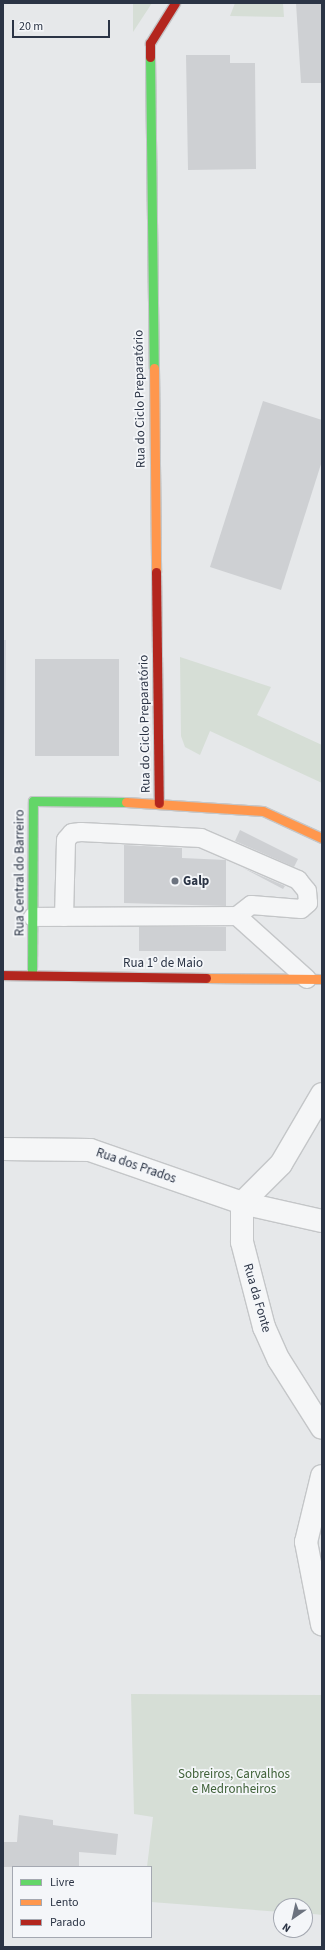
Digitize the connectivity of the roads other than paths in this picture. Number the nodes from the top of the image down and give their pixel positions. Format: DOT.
graph roads {
  1 [pos="175,3"];
  2 [pos="159,803"];
  3 [pos="322,838"];
  4 [pos="33,916"];
  5 [pos="237,916"];
  6 [pos="64,917"];
  7 [pos="3,974"];
  8 [pos="32,975"];
  9 [pos="315,979"];
  10 [pos="322,1094"];
  11 [pos="3,1149"];
  12 [pos="242,1203"];
  13 [pos="322,1221"];
  14 [pos="322,1428"];
  15 [pos="322,1476"];
  16 [pos="322,1624"];
  1 -- 2 [label="street, Rua do Ciclo Preparatório"];
  2 -- 3 [label="street, Rua Central do Barreiro"];
  2 -- 4 [label="street, Rua Central do Barreiro"];
  4 -- 6 [label="lane"];
  4 -- 8 [label="street, Rua Central do Barreiro"];
  5 -- 6 [label="lane"];
  5 -- 6 [label="lane"];
  5 -- 9 [label="lane"];
  7 -- 8 [label="street, Rua 1º de Maio"];
  8 -- 9 [label="street, Rua 1º de Maio"];
  10 -- 12 [label="street"];
  11 -- 12 [label="street, Rua dos Prados"];
  12 -- 13 [label="street, Rua dos Prados"];
  12 -- 14 [label="street, Rua da Fonte"];
  15 -- 16 [label="street"];
}
